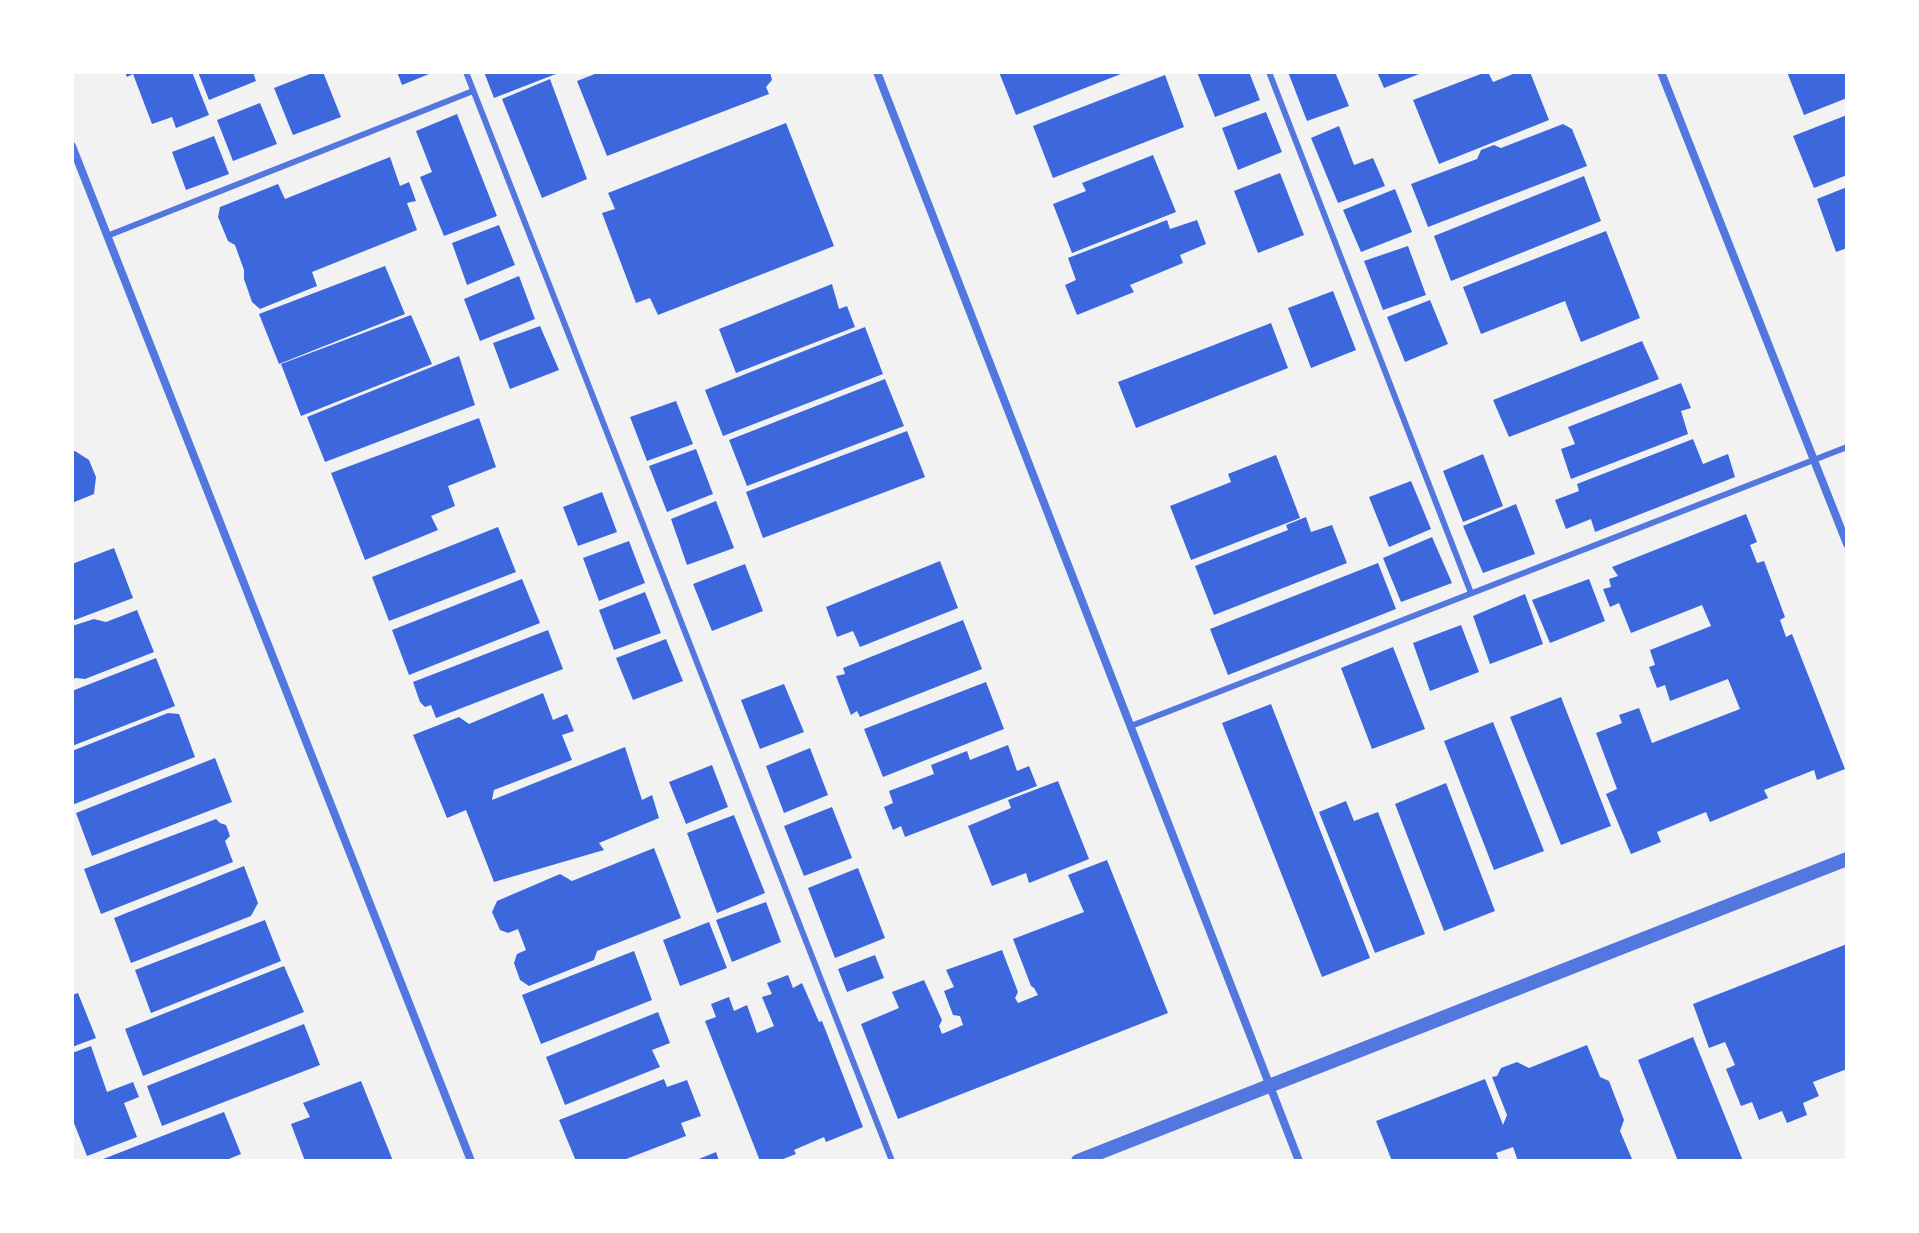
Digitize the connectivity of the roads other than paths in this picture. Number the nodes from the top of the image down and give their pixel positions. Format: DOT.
graph roads {
  1 [pos="466,72"];
  2 [pos="877,72"];
  3 [pos="1269,72"];
  4 [pos="1661,72"];
  5 [pos="473,91"];
  6 [pos="72,146"];
  7 [pos="107,236"];
  8 [pos="1847,447"];
  9 [pos="1814,459"];
  10 [pos="1847,544"];
  11 [pos="1471,593"];
  12 [pos="1131,726"];
  13 [pos="1847,859"];
  14 [pos="1270,1086"];
  15 [pos="471,1161"];
  16 [pos="892,1161"];
  17 [pos="1078,1161"];
  18 [pos="1299,1161"];
  1 -- 5 [label="lane"];
  2 -- 12 [label="street"];
  3 -- 11 [label="lane"];
  4 -- 9 [label="street"];
  5 -- 7 [label="lane"];
  5 -- 16 [label="lane"];
  6 -- 7 [label="street"];
  7 -- 15 [label="street"];
  8 -- 9 [label="lane"];
  9 -- 10 [label="street"];
  9 -- 11 [label="lane"];
  11 -- 12 [label="lane"];
  12 -- 14 [label="street"];
  13 -- 14 [label="street"];
  14 -- 17 [label="street"];
  14 -- 18 [label="street"];
}
